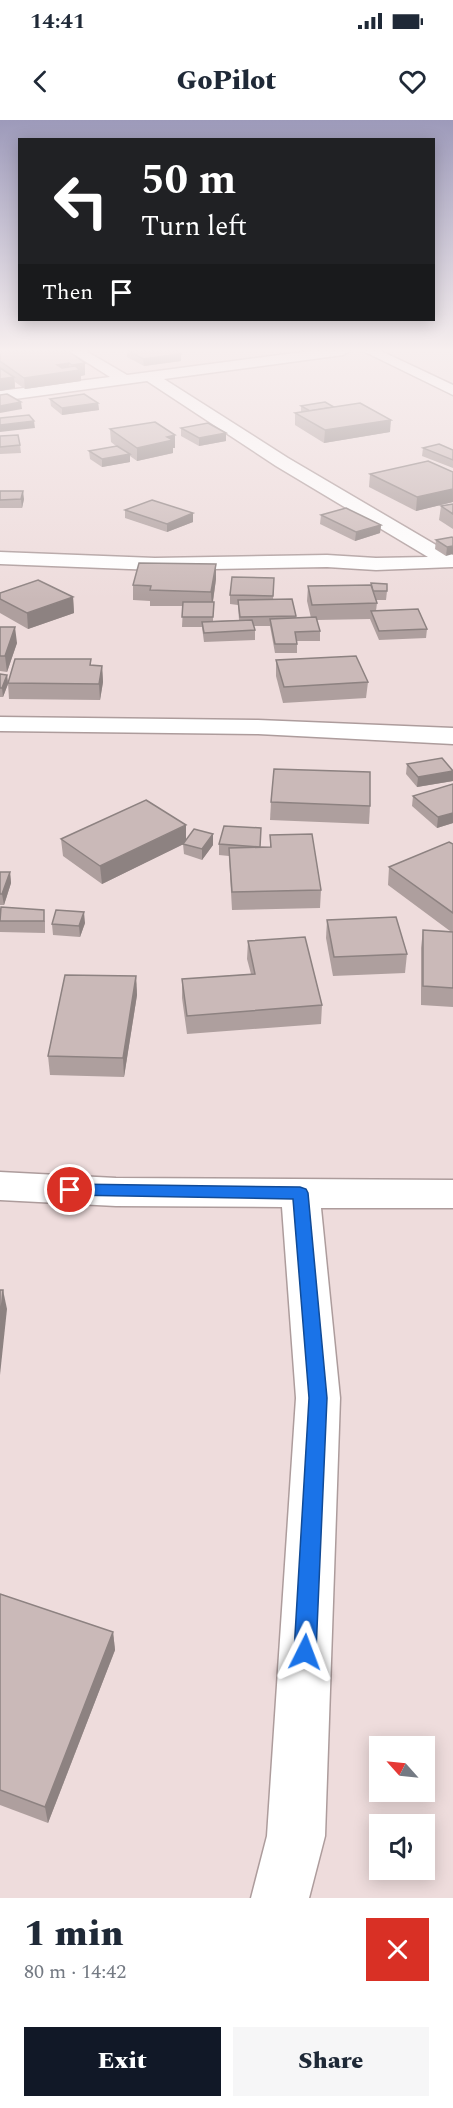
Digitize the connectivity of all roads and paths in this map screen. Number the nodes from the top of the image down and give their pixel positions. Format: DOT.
graph roads {
  1 [pos="239,434"];
  2 [pos="0,558"];
  3 [pos="452,563"];
  4 [pos="0,724"];
  5 [pos="453,736"];
  6 [pos="0,1186"];
  7 [pos="300,1193"];
  8 [pos="453,1194"];
  9 [pos="280,1898"];
  1 -- 3 [label="street"];
  2 -- 3 [label="street"];
  4 -- 5 [label="street"];
  6 -- 7 [label="street"];
  7 -- 8 [label="street"];
  7 -- 9 [label="street"];
}
